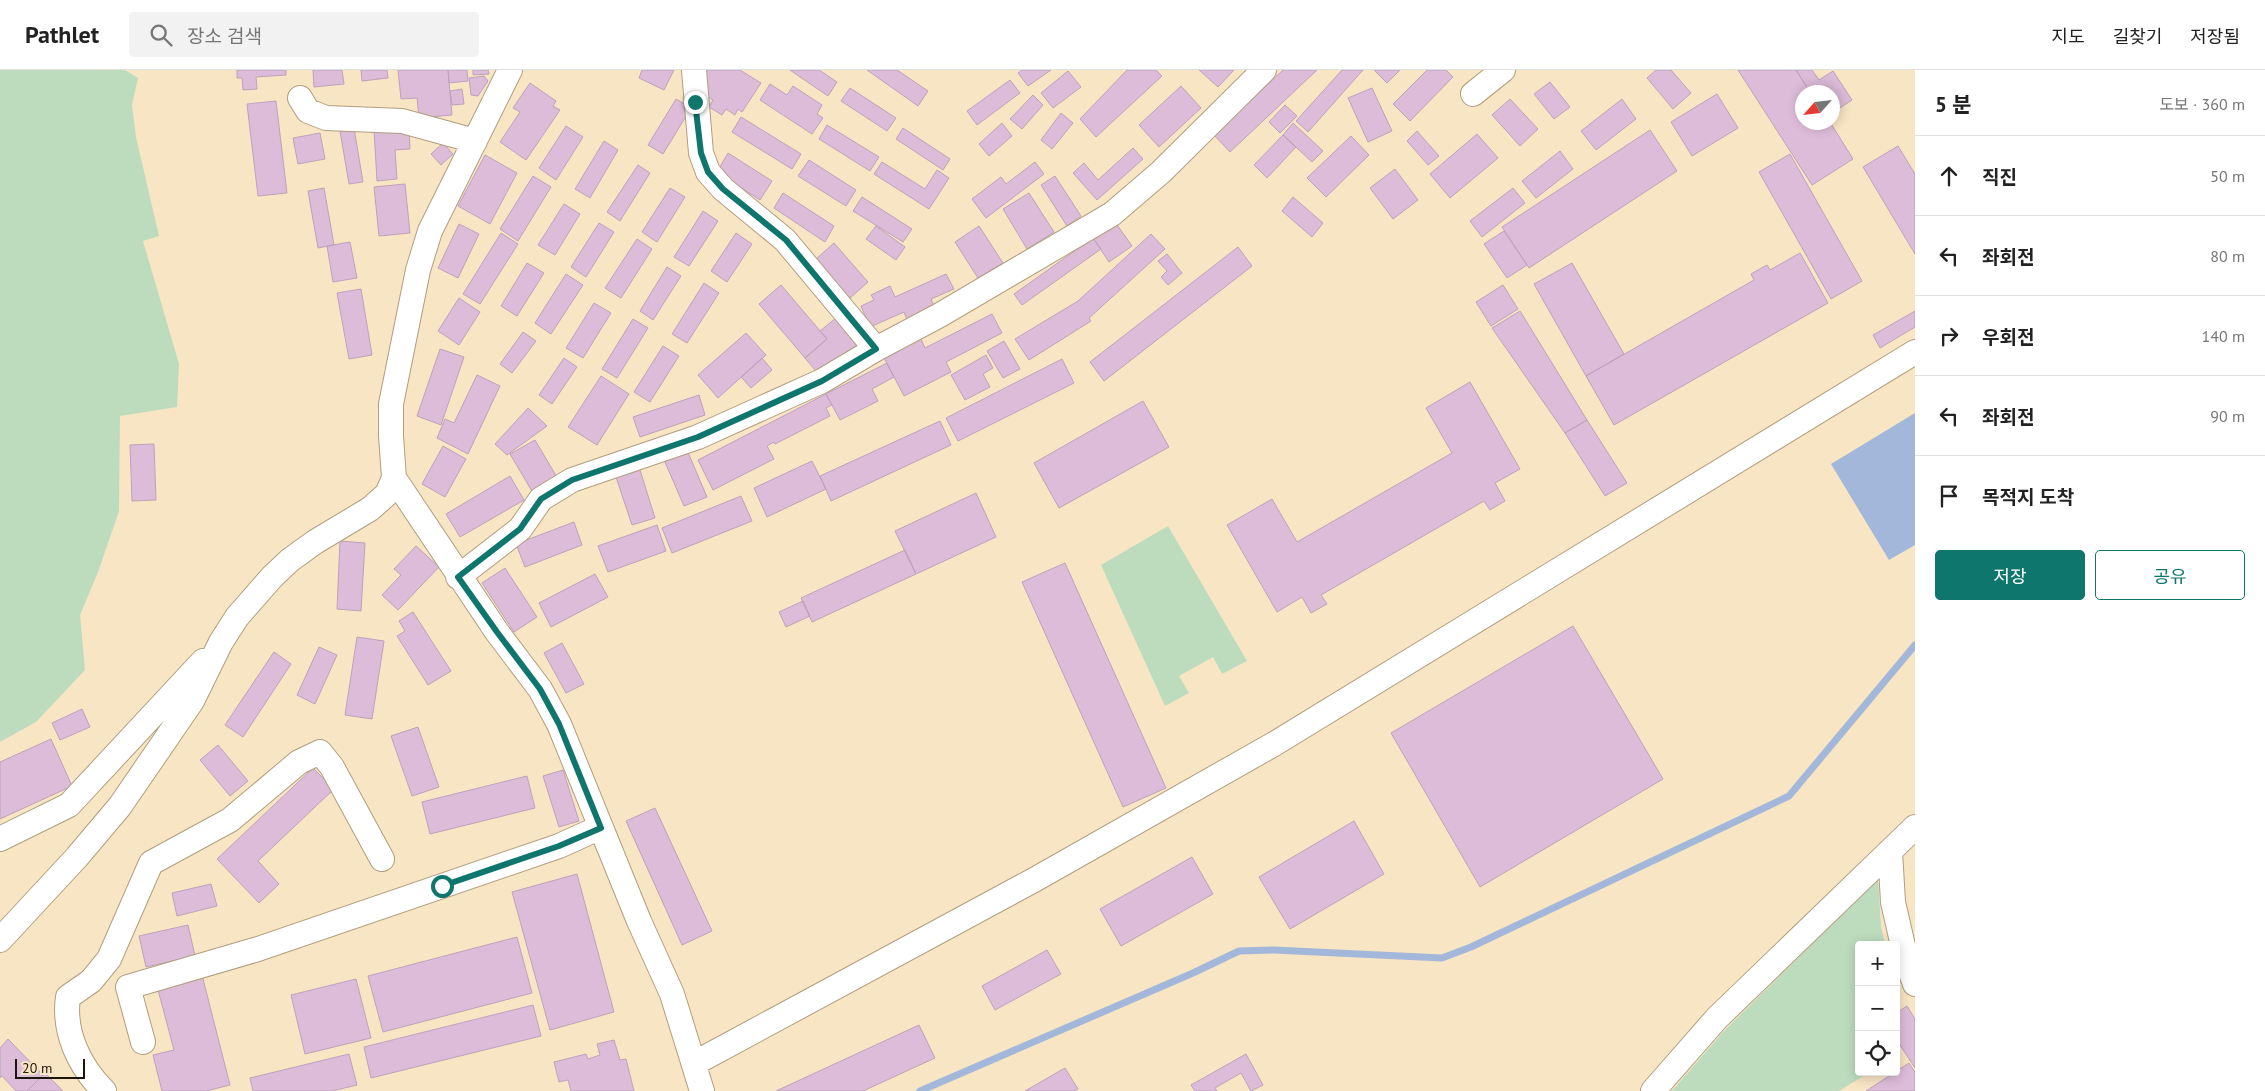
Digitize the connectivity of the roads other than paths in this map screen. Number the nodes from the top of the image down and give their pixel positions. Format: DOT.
graph roads {
  1 [pos="510,70"];
  2 [pos="694,70"];
  3 [pos="1264,70"];
  4 [pos="1503,70"];
  5 [pos="1474,94"];
  6 [pos="300,98"];
  7 [pos="474,141"];
  8 [pos="876,349"];
  9 [pos="1915,352"];
  10 [pos="394,478"];
  11 [pos="458,577"];
  12 [pos="221,642"];
  13 [pos="1915,827"];
  14 [pos="601,828"];
  15 [pos="0,838"];
  16 [pos="1890,851"];
  17 [pos="382,859"];
  18 [pos="0,940"];
  19 [pos="1915,984"];
  20 [pos="143,1042"];
  21 [pos="695,1063"];
  22 [pos="104,1091"];
  23 [pos="702,1091"];
  24 [pos="1653,1091"];
  1 -- 7 [label="street"];
  2 -- 8 [label="street"];
  3 -- 8 [label="street"];
  4 -- 5 [label="street"];
  6 -- 7 [label="street"];
  7 -- 10 [label="street"];
  8 -- 11 [label="street"];
  9 -- 21 [label="street"];
  10 -- 11 [label="street"];
  10 -- 12 [label="street"];
  11 -- 14 [label="street"];
  12 -- 15 [label="street"];
  12 -- 18 [label="street"];
  13 -- 16 [label="street"];
  14 -- 20 [label="street"];
  14 -- 21 [label="street"];
  16 -- 19 [label="street"];
  16 -- 24 [label="street"];
  17 -- 22 [label="street"];
  21 -- 23 [label="street"];
}
